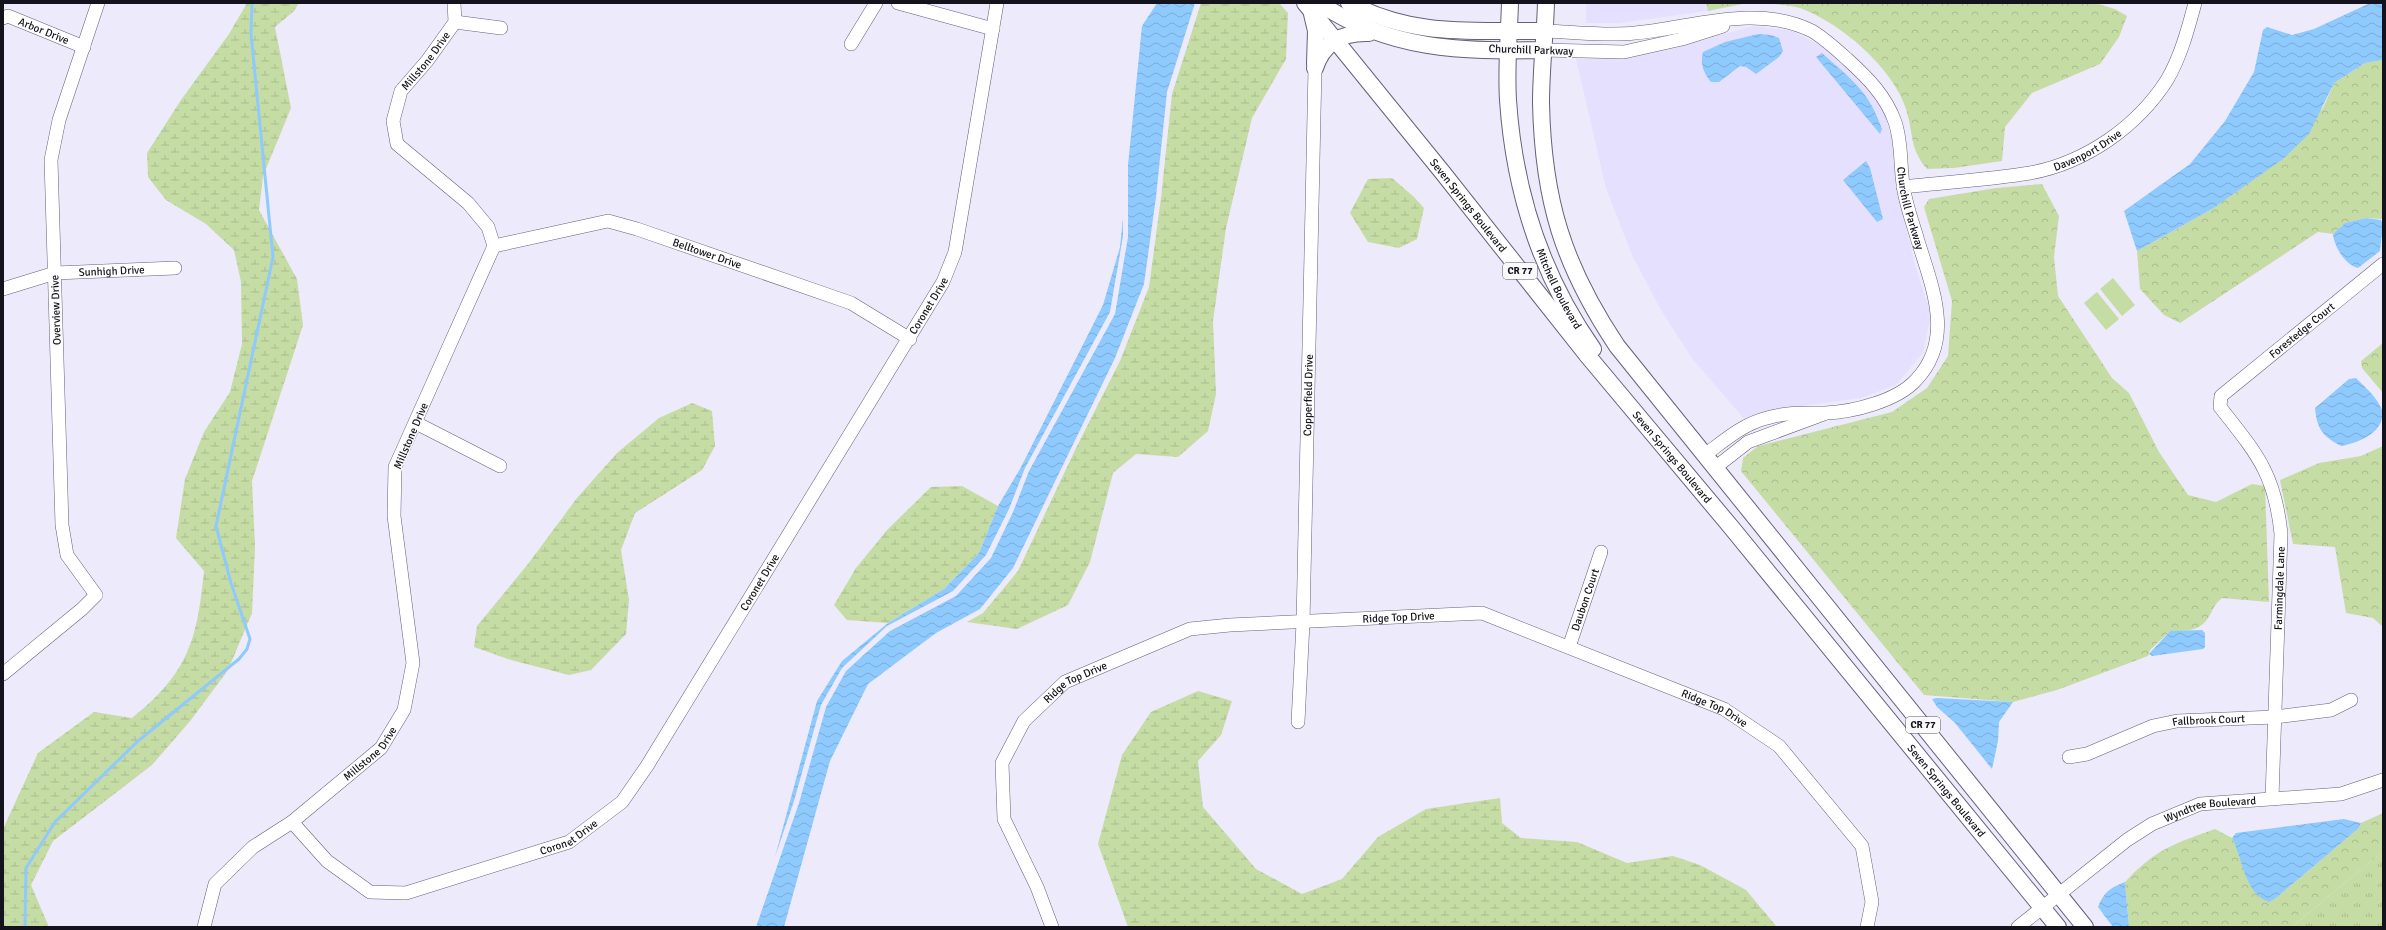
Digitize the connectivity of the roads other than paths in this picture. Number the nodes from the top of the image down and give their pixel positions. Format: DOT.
graph roads {
  1 [pos="98,3"];
  2 [pos="454,3"];
  3 [pos="876,3"];
  4 [pos="898,3"];
  5 [pos="997,3"];
  6 [pos="1349,3"];
  7 [pos="1510,3"];
  8 [pos="1546,3"];
  9 [pos="2195,3"];
  10 [pos="1312,6"];
  11 [pos="3,18"];
  12 [pos="1748,18"];
  13 [pos="455,22"];
  14 [pos="501,28"];
  15 [pos="993,29"];
  16 [pos="1509,30"];
  17 [pos="1545,31"];
  18 [pos="1376,33"];
  19 [pos="1335,41"];
  20 [pos="851,44"];
  21 [pos="84,47"];
  22 [pos="1508,50"];
  23 [pos="1543,50"];
  24 [pos="1315,68"];
  25 [pos="1903,187"];
  26 [pos="494,246"];
  27 [pos="2383,264"];
  28 [pos="175,268"];
  29 [pos="55,273"];
  30 [pos="3,289"];
  31 [pos="910,339"];
  32 [pos="2221,396"];
  33 [pos="416,423"];
  34 [pos="1711,461"];
  35 [pos="500,466"];
  36 [pos="1731,527"];
  37 [pos="1601,552"];
  38 [pos="1303,623"];
  39 [pos="1569,647"];
  40 [pos="3,674"];
  41 [pos="2351,700"];
  42 [pos="2275,716"];
  43 [pos="1298,722"];
  44 [pos="2069,757"];
  45 [pos="2383,780"];
  46 [pos="2272,798"];
  47 [pos="292,822"];
  48 [pos="2059,894"];
  49 [pos="2042,908"];
  50 [pos="204,927"];
  51 [pos="1052,927"];
  52 [pos="1867,927"];
  53 [pos="2018,927"];
  54 [pos="2058,927"];
  55 [pos="2085,927"];
  1 -- 21 [label="street, Overview Drive"];
  2 -- 13 [label="street, Millstone Drive"];
  3 -- 20 [label="street"];
  4 -- 15 [label="street"];
  5 -- 15 [label="street, Coronet Drive"];
  6 -- 16 [label="main road"];
  7 -- 16 [label="main road, Mitchell Boulevard"];
  8 -- 17 [label="main road"];
  9 -- 25 [label="street, Davenport Drive"];
  10 -- 18 [label="main road, Churchill Parkway"];
  10 -- 19 [label="main road, Seven Springs Boulevard / CR 77"];
  10 -- 24 [label="main road"];
  11 -- 21 [label="street, Arbor Drive"];
  12 -- 17 [label="street, Churchill Parkway"];
  12 -- 23 [label="street, Churchill Parkway"];
  12 -- 25 [label="street, Churchill Parkway"];
  13 -- 14 [label="street"];
  13 -- 26 [label="street, Millstone Drive"];
  15 -- 31 [label="street, Coronet Drive"];
  16 -- 17 [label="main road, Churchill Parkway"];
  16 -- 22 [label="main road, Mitchell Boulevard"];
  17 -- 23 [label="main road, CR 77"];
  18 -- 19 [label="main road"];
  18 -- 22 [label="main road, Churchill Parkway"];
  19 -- 24 [label="main road"];
  19 -- 36 [label="main road, Seven Springs Boulevard / CR 77"];
  21 -- 29 [label="street, Overview Drive"];
  22 -- 23 [label="main road, Churchill Parkway"];
  22 -- 36 [label="main road, Mitchell Boulevard"];
  23 -- 34 [label="main road, Seven Springs Boulevard / CR 77"];
  24 -- 38 [label="street, Copperfield Drive"];
  25 -- 34 [label="street, Churchill Parkway"];
  26 -- 31 [label="street, Belltower Drive"];
  26 -- 33 [label="street, Millstone Drive"];
  27 -- 32 [label="street, Forestedge Court"];
  28 -- 29 [label="street, Sunhigh Drive"];
  29 -- 30 [label="street, Sunhigh Drive"];
  29 -- 40 [label="street, Overview Drive"];
  31 -- 47 [label="street, Coronet Drive"];
  32 -- 42 [label="street, Farmingdale Lane"];
  33 -- 35 [label="street"];
  33 -- 47 [label="street, Millstone Drive"];
  34 -- 48 [label="main road, Seven Springs Boulevard / CR 77"];
  36 -- 49 [label="main road, Seven Springs Boulevard / CR 77"];
  37 -- 39 [label="street, Daubon Court"];
  38 -- 39 [label="street, Ridge Top Drive"];
  38 -- 43 [label="street, Copperfield Drive"];
  38 -- 51 [label="street, Ridge Top Drive"];
  39 -- 52 [label="street, Ridge Top Drive"];
  41 -- 42 [label="street, Fallbrook Court"];
  42 -- 44 [label="street, Fallbrook Court"];
  42 -- 46 [label="street, Farmingdale Lane"];
  45 -- 46 [label="street, Wyndtree Boulevard"];
  46 -- 48 [label="street, Wyndtree Boulevard"];
  47 -- 50 [label="street, Millstone Drive"];
  48 -- 49 [label="street, Wyndtree Boulevard"];
  48 -- 55 [label="main road, CR 77"];
  49 -- 53 [label="street, Wyndtree Boulevard"];
  49 -- 54 [label="main road, CR 77"];
}
